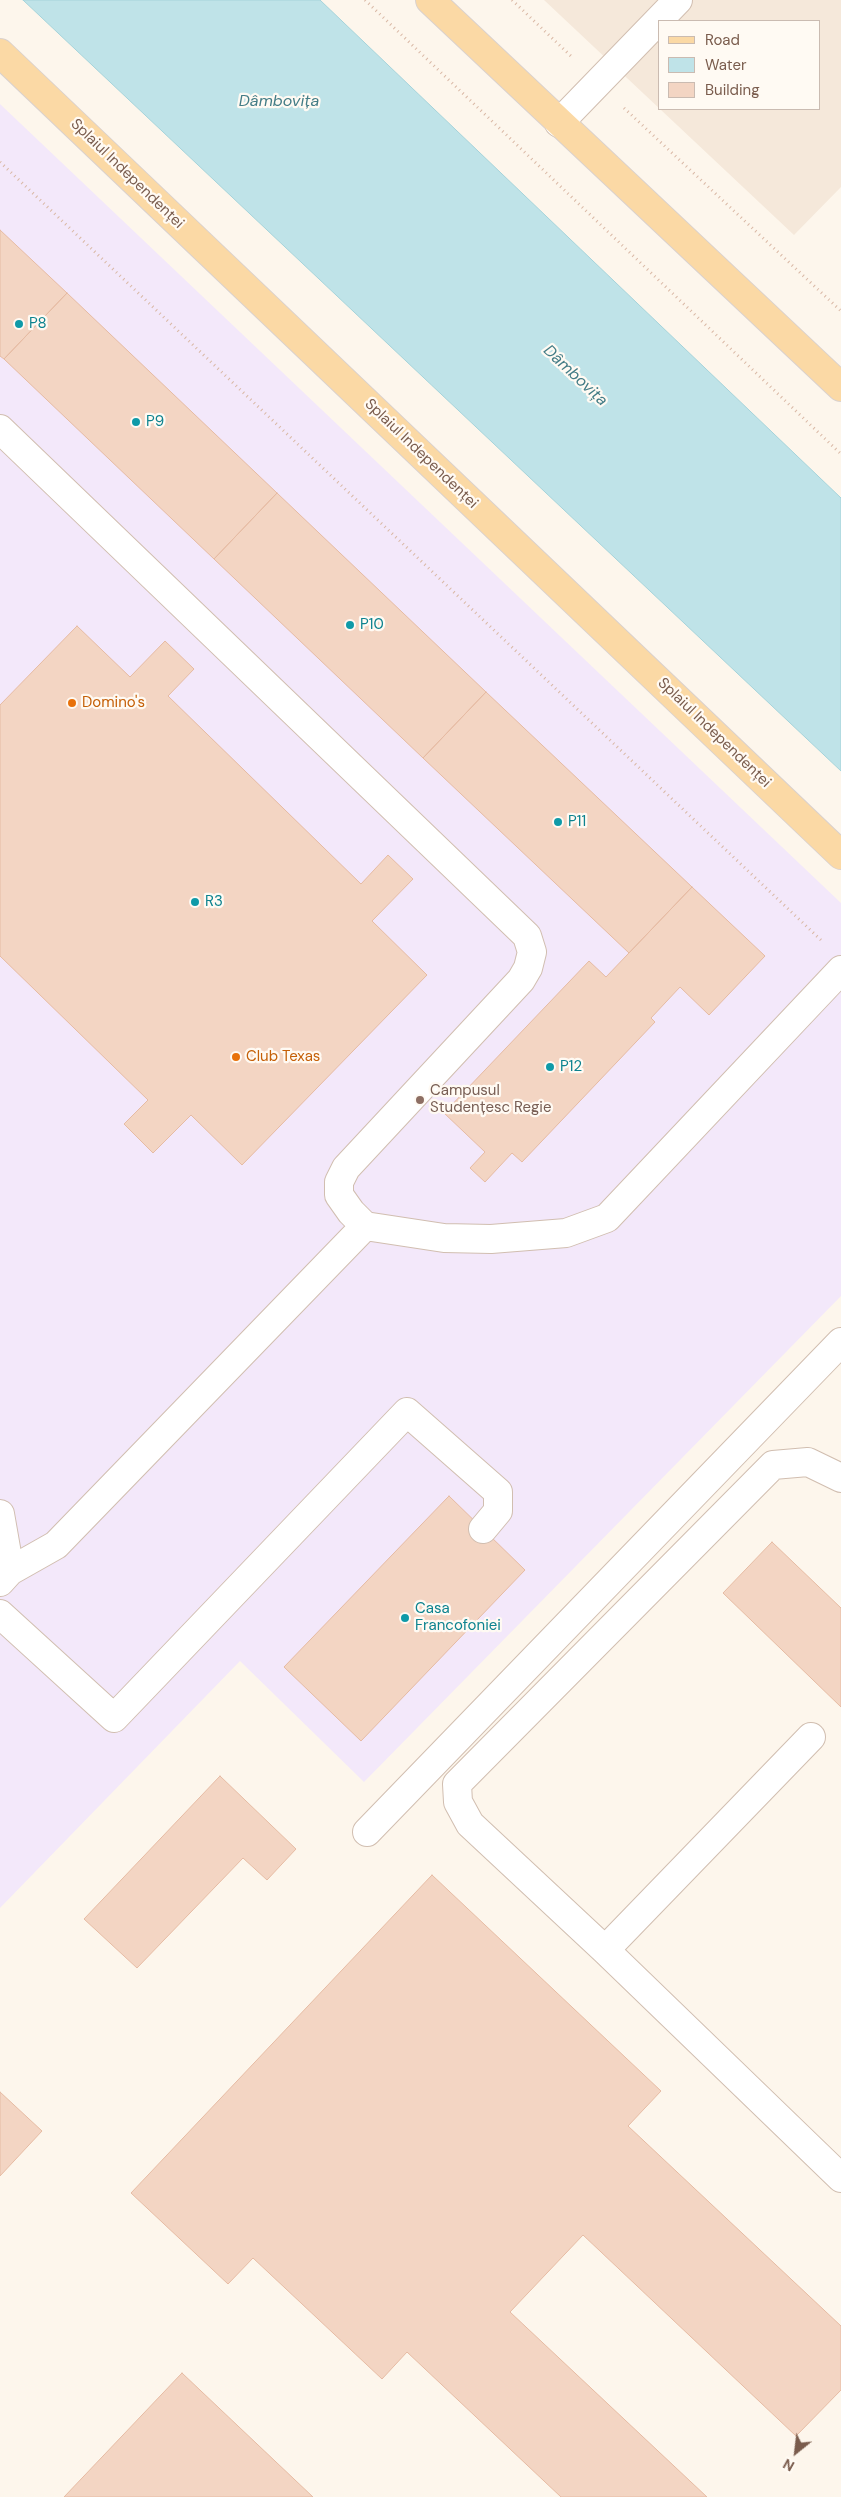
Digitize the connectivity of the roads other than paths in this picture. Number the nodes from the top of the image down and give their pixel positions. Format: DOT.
graph roads {
  1 [pos="430,0"];
  2 [pos="678,0"];
  3 [pos="659,20"];
  4 [pos="658,21"];
  5 [pos="0,53"];
  6 [pos="559,123"];
  7 [pos="840,384"];
  8 [pos="0,429"];
  9 [pos="841,855"];
  10 [pos="841,970"];
  11 [pos="365,1226"];
  12 [pos="841,1342"];
  13 [pos="841,1478"];
  14 [pos="0,1514"];
  15 [pos="482,1528"];
  16 [pos="5,1576"];
  17 [pos="0,1614"];
  18 [pos="812,1737"];
  19 [pos="367,1832"];
  20 [pos="605,1950"];
  21 [pos="841,2178"];
  1 -- 6 [label="main road"];
  2 -- 3 [label="lane"];
  4 -- 6 [label="lane"];
  5 -- 9 [label="main road, Splaiul Independenței"];
  6 -- 7 [label="main road"];
  8 -- 11 [label="lane"];
  10 -- 11 [label="lane"];
  11 -- 16 [label="lane"];
  12 -- 19 [label="lane"];
  13 -- 20 [label="lane"];
  14 -- 16 [label="lane"];
  15 -- 17 [label="lane"];
  18 -- 20 [label="lane"];
  20 -- 21 [label="lane"];
}
